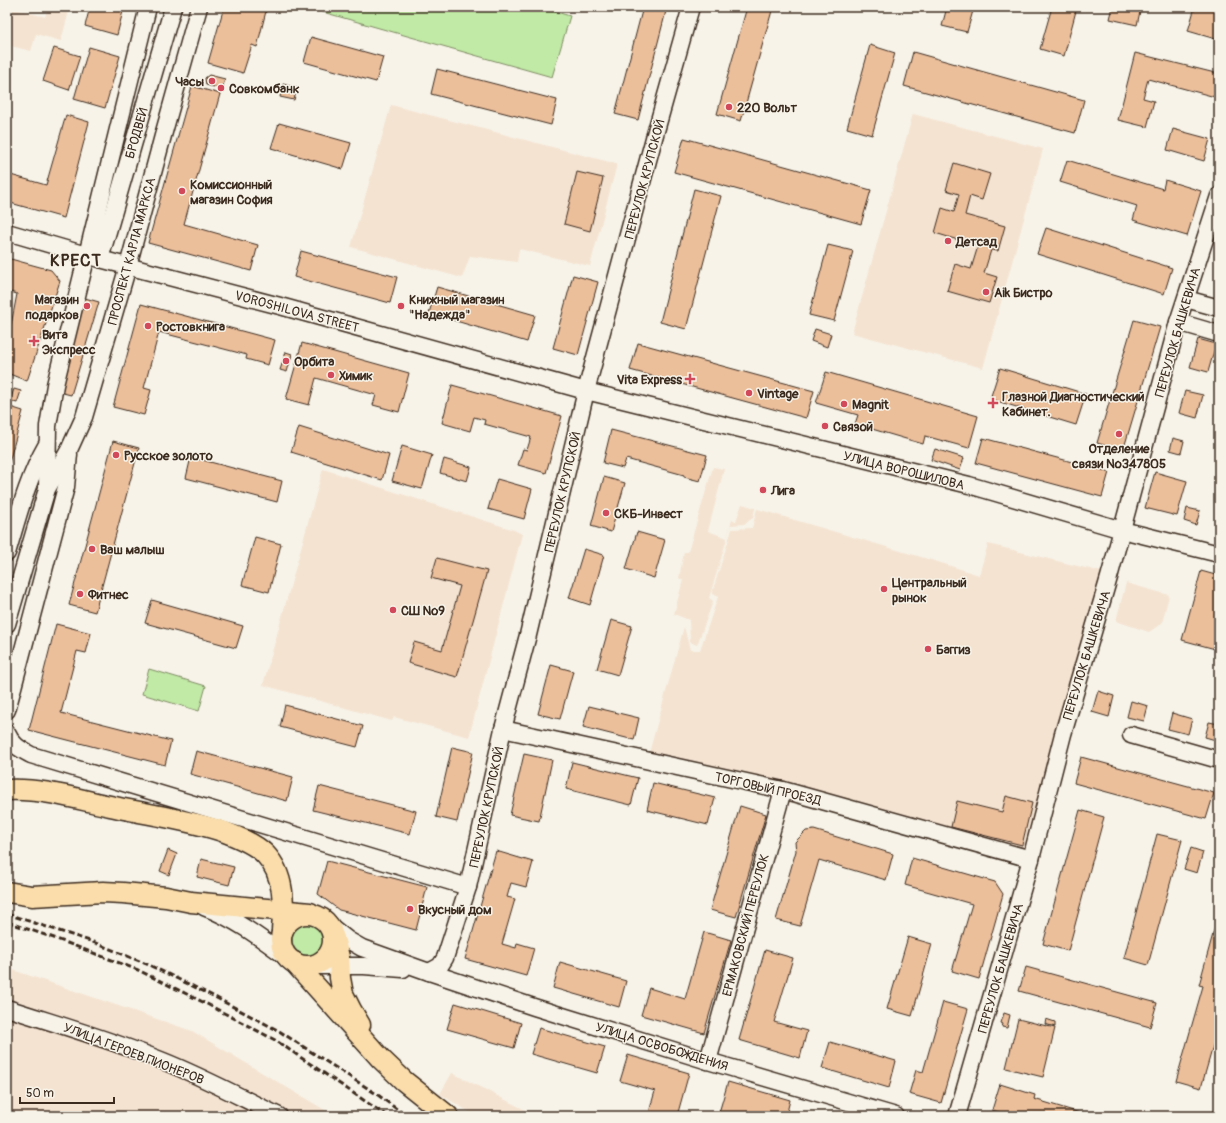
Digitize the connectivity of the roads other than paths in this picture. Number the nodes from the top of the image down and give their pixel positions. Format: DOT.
graph roads {
  1 [pos="148,7"];
  2 [pos="173,7"];
  3 [pos="199,7"];
  4 [pos="691,7"];
  5 [pos="1219,196"];
  6 [pos="7,232"];
  7 [pos="93,257"];
  8 [pos="128,266"];
  9 [pos="1186,299"];
  10 [pos="1219,308"];
  11 [pos="1178,322"];
  12 [pos="1219,334"];
  13 [pos="586,391"];
  14 [pos="48,443"];
  15 [pos="69,450"];
  16 [pos="47,489"];
  17 [pos="1122,530"];
  18 [pos="7,553"];
  19 [pos="1219,554"];
  20 [pos="7,624"];
  21 [pos="7,710"];
  22 [pos="503,729"];
  23 [pos="7,733"];
  24 [pos="1131,735"];
  25 [pos="1219,760"];
  26 [pos="7,790"];
  27 [pos="783,790"];
  28 [pos="1031,860"];
  29 [pos="468,887"];
  30 [pos="7,892"];
  31 [pos="191,902"];
  32 [pos="284,910"];
  33 [pos="310,913"];
  34 [pos="282,931"];
  35 [pos="332,931"];
  36 [pos="296,962"];
  37 [pos="339,967"];
  38 [pos="429,972"];
  39 [pos="7,1008"];
  40 [pos="380,1059"];
  41 [pos="708,1061"];
  42 [pos="278,1116"];
  43 [pos="448,1116"];
  44 [pos="896,1116"];
  45 [pos="957,1116"];
  1 -- 7 [label="street, ПРОСПЕКТ КАРЛА МАРКСА"];
  2 -- 7 [label="street, БРОДВЕЙ"];
  3 -- 8 [label="street, ПРОСПЕКТ КАРЛА МАРКСА"];
  4 -- 13 [label="street, ПЕРЕУЛОК КРУПСКОЙ"];
  5 -- 9 [label="street, ПЕРЕУЛОК БАШКЕВИЧА"];
  6 -- 7 [label="street, VOROSHILOVA STREET"];
  7 -- 8 [label="street, VOROSHILOVA STREET"];
  7 -- 14 [label="street, ПРОСПЕКТ КАРЛА МАРКСА"];
  8 -- 13 [label="street, VOROSHILOVA STREET"];
  8 -- 15 [label="street, ПРОСПЕКТ КАРЛА МАРКСА"];
  9 -- 10 [label="street"];
  9 -- 11 [label="street, ПЕРЕУЛОК БАШКЕВИЧА"];
  11 -- 12 [label="street"];
  11 -- 17 [label="street, ПЕРЕУЛОК БАШКЕВИЧА"];
  13 -- 17 [label="street, УЛИЦА ВОРОШИЛОВА"];
  13 -- 22 [label="street, ПЕРЕУЛОК КРУПСКОЙ"];
  14 -- 16 [label="street, ПРОСПЕКТ КАРЛА МАРКСА"];
  14 -- 18 [label="street"];
  15 -- 16 [label="street, ПРОСПЕКТ КАРЛА МАРКСА"];
  15 -- 21 [label="street"];
  16 -- 20 [label="street, ПРОСПЕКТ КАРЛА МАРКСА"];
  17 -- 19 [label="street, УЛИЦА ВОРОШИЛОВА"];
  17 -- 28 [label="street, ПЕРЕУЛОК БАШКЕВИЧА"];
  22 -- 27 [label="street, ТОРГОВЫЙ ПРОЕЗД"];
  22 -- 29 [label="street, ПЕРЕУЛОК КРУПСКОЙ"];
  23 -- 29 [label="street"];
  24 -- 25 [label="street"];
  26 -- 32 [label="main road"];
  27 -- 28 [label="street, ТОРГОВЫЙ ПРОЕЗД"];
  27 -- 41 [label="street, ЕРМАКОВСКИЙ ПЕРЕУЛОК"];
  28 -- 45 [label="street, ПЕРЕУЛОК БАШКЕВИЧА"];
  29 -- 38 [label="street, ПЕРЕУЛОК КРУПСКОЙ"];
  30 -- 31 [label="main road"];
  31 -- 32 [label="main road"];
  31 -- 36 [label="street"];
  32 -- 33 [label="main road"];
  32 -- 34 [label="main road"];
  33 -- 34 [label="main road"];
  33 -- 35 [label="main road"];
  34 -- 36 [label="main road"];
  35 -- 36 [label="main road"];
  35 -- 37 [label="main road"];
  35 -- 38 [label="street"];
  36 -- 37 [label="street"];
  36 -- 40 [label="main road"];
  37 -- 38 [label="street"];
  37 -- 40 [label="main road"];
  38 -- 41 [label="street, УЛИЦА ОСВОБОЖДЕНИЯ"];
  39 -- 42 [label="street, УЛИЦА ГЕРОЕВ ПИОНЕРОВ"];
  40 -- 43 [label="main road"];
  41 -- 44 [label="street, УЛИЦА ОСВОБОЖДЕНИЯ"];
}
